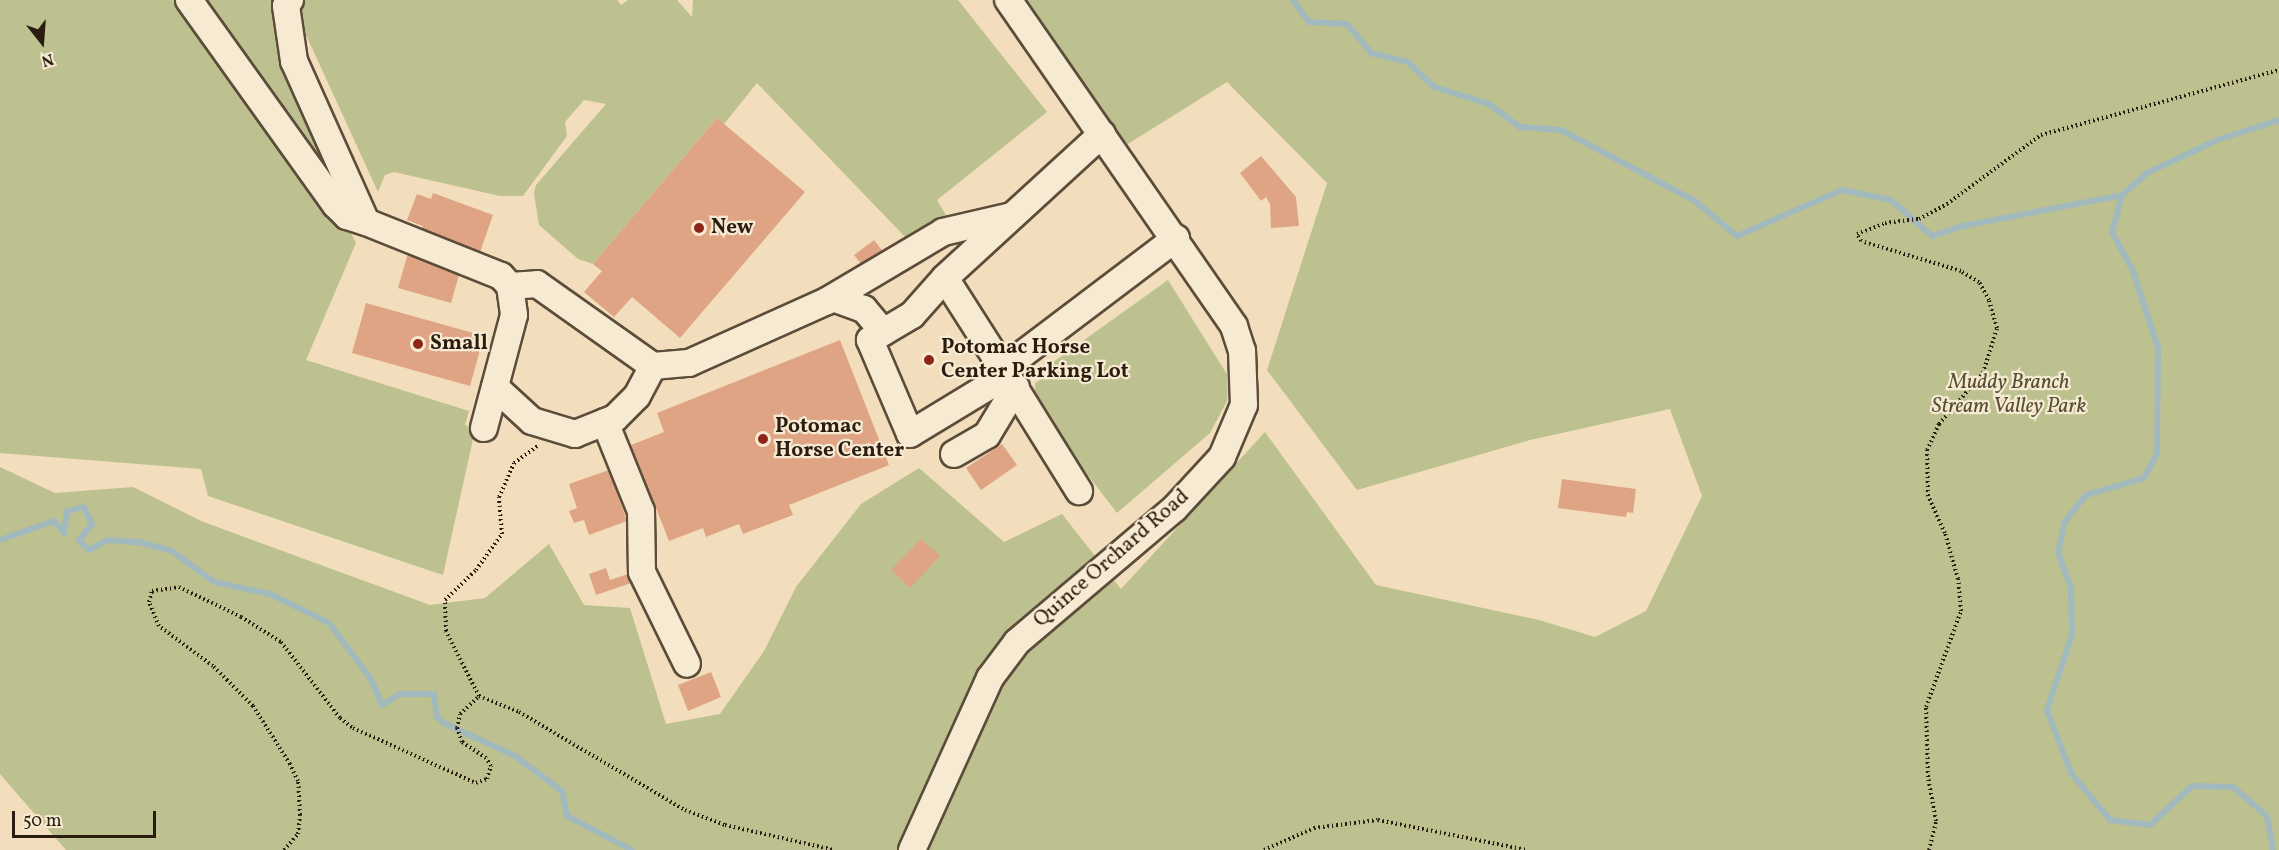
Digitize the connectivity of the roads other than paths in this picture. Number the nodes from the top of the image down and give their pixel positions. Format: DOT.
graph roads {
  1 [pos="189,0"];
  2 [pos="290,0"];
  3 [pos="1008,0"];
  4 [pos="1102,134"];
  5 [pos="1012,216"];
  6 [pos="366,222"];
  7 [pos="1176,238"];
  8 [pos="945,278"];
  9 [pos="510,286"];
  10 [pos="832,298"];
  11 [pos="884,332"];
  12 [pos="652,366"];
  13 [pos="1009,377"];
  14 [pos="495,387"];
  15 [pos="605,422"];
  16 [pos="484,428"];
  17 [pos="954,454"];
  18 [pos="1079,491"];
  19 [pos="687,664"];
  20 [pos="912,850"];
  1 -- 6 [label="street"];
  2 -- 6 [label="street"];
  3 -- 4 [label="street, Quince Orchard Road"];
  4 -- 5 [label="street"];
  4 -- 7 [label="street, Quince Orchard Road"];
  5 -- 8 [label="street"];
  5 -- 10 [label="street"];
  6 -- 9 [label="street"];
  7 -- 13 [label="street"];
  7 -- 20 [label="street, Quince Orchard Road"];
  8 -- 11 [label="street"];
  8 -- 13 [label="street"];
  9 -- 12 [label="street"];
  9 -- 14 [label="street"];
  10 -- 11 [label="street"];
  10 -- 12 [label="street"];
  11 -- 13 [label="street"];
  12 -- 15 [label="street"];
  13 -- 17 [label="street"];
  13 -- 18 [label="street"];
  14 -- 15 [label="street"];
  14 -- 16 [label="street"];
  15 -- 19 [label="street"];
}
